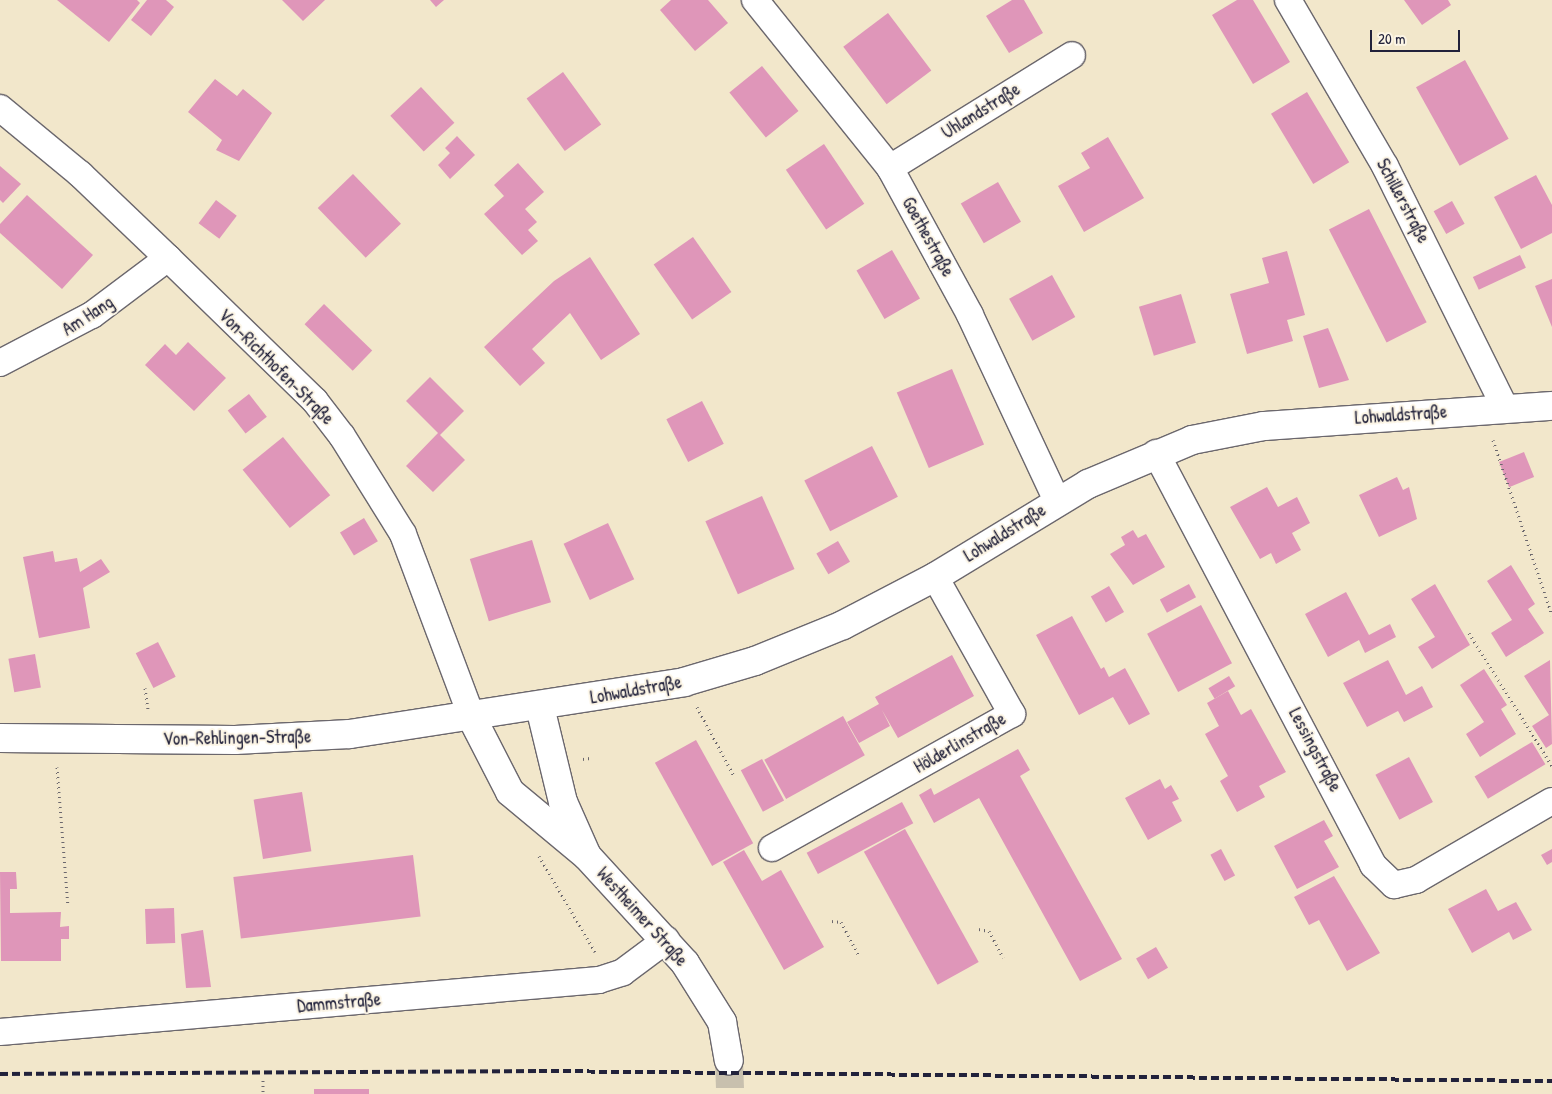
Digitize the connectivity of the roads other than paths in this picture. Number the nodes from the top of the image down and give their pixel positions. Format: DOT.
graph roads {
  1 [pos="755,0"];
  2 [pos="1288,0"];
  3 [pos="1072,55"];
  4 [pos="0,108"];
  5 [pos="890,168"];
  6 [pos="168,258"];
  7 [pos="0,363"];
  8 [pos="1552,406"];
  9 [pos="1495,409"];
  10 [pos="1156,453"];
  11 [pos="1057,501"];
  12 [pos="935,577"];
  13 [pos="540,707"];
  14 [pos="472,718"];
  15 [pos="0,738"];
  16 [pos="1552,801"];
  17 [pos="772,848"];
  18 [pos="587,856"];
  19 [pos="666,940"];
  20 [pos="0,1032"];
  21 [pos="729,1060"];
  1 -- 5 [label="street, Goethestraße"];
  2 -- 9 [label="street, Schillerstraße"];
  3 -- 5 [label="street, Uhlandstraße"];
  4 -- 6 [label="street, Von-Richthofen-Straße"];
  5 -- 11 [label="street, Goethestraße"];
  6 -- 7 [label="street, Am Hang"];
  6 -- 14 [label="street, Von-Richthofen-Straße"];
  8 -- 9 [label="street, Lohwaldstraße"];
  9 -- 10 [label="street, Lohwaldstraße"];
  10 -- 11 [label="street, Lohwaldstraße"];
  10 -- 16 [label="street, Lessingstraße"];
  11 -- 12 [label="street, Lohwaldstraße"];
  12 -- 13 [label="street, Lohwaldstraße"];
  12 -- 17 [label="street, Hölderlinstraße"];
  13 -- 14 [label="street, Lohwaldstraße"];
  13 -- 18 [label="street, Westheimer Straße"];
  14 -- 15 [label="street, Von-Rehlingen-Straße"];
  14 -- 18 [label="street, Westheimer Straße"];
  18 -- 19 [label="street, Westheimer Straße"];
  19 -- 20 [label="street, Dammstraße"];
  19 -- 21 [label="street, Westheimer Straße"];
}
